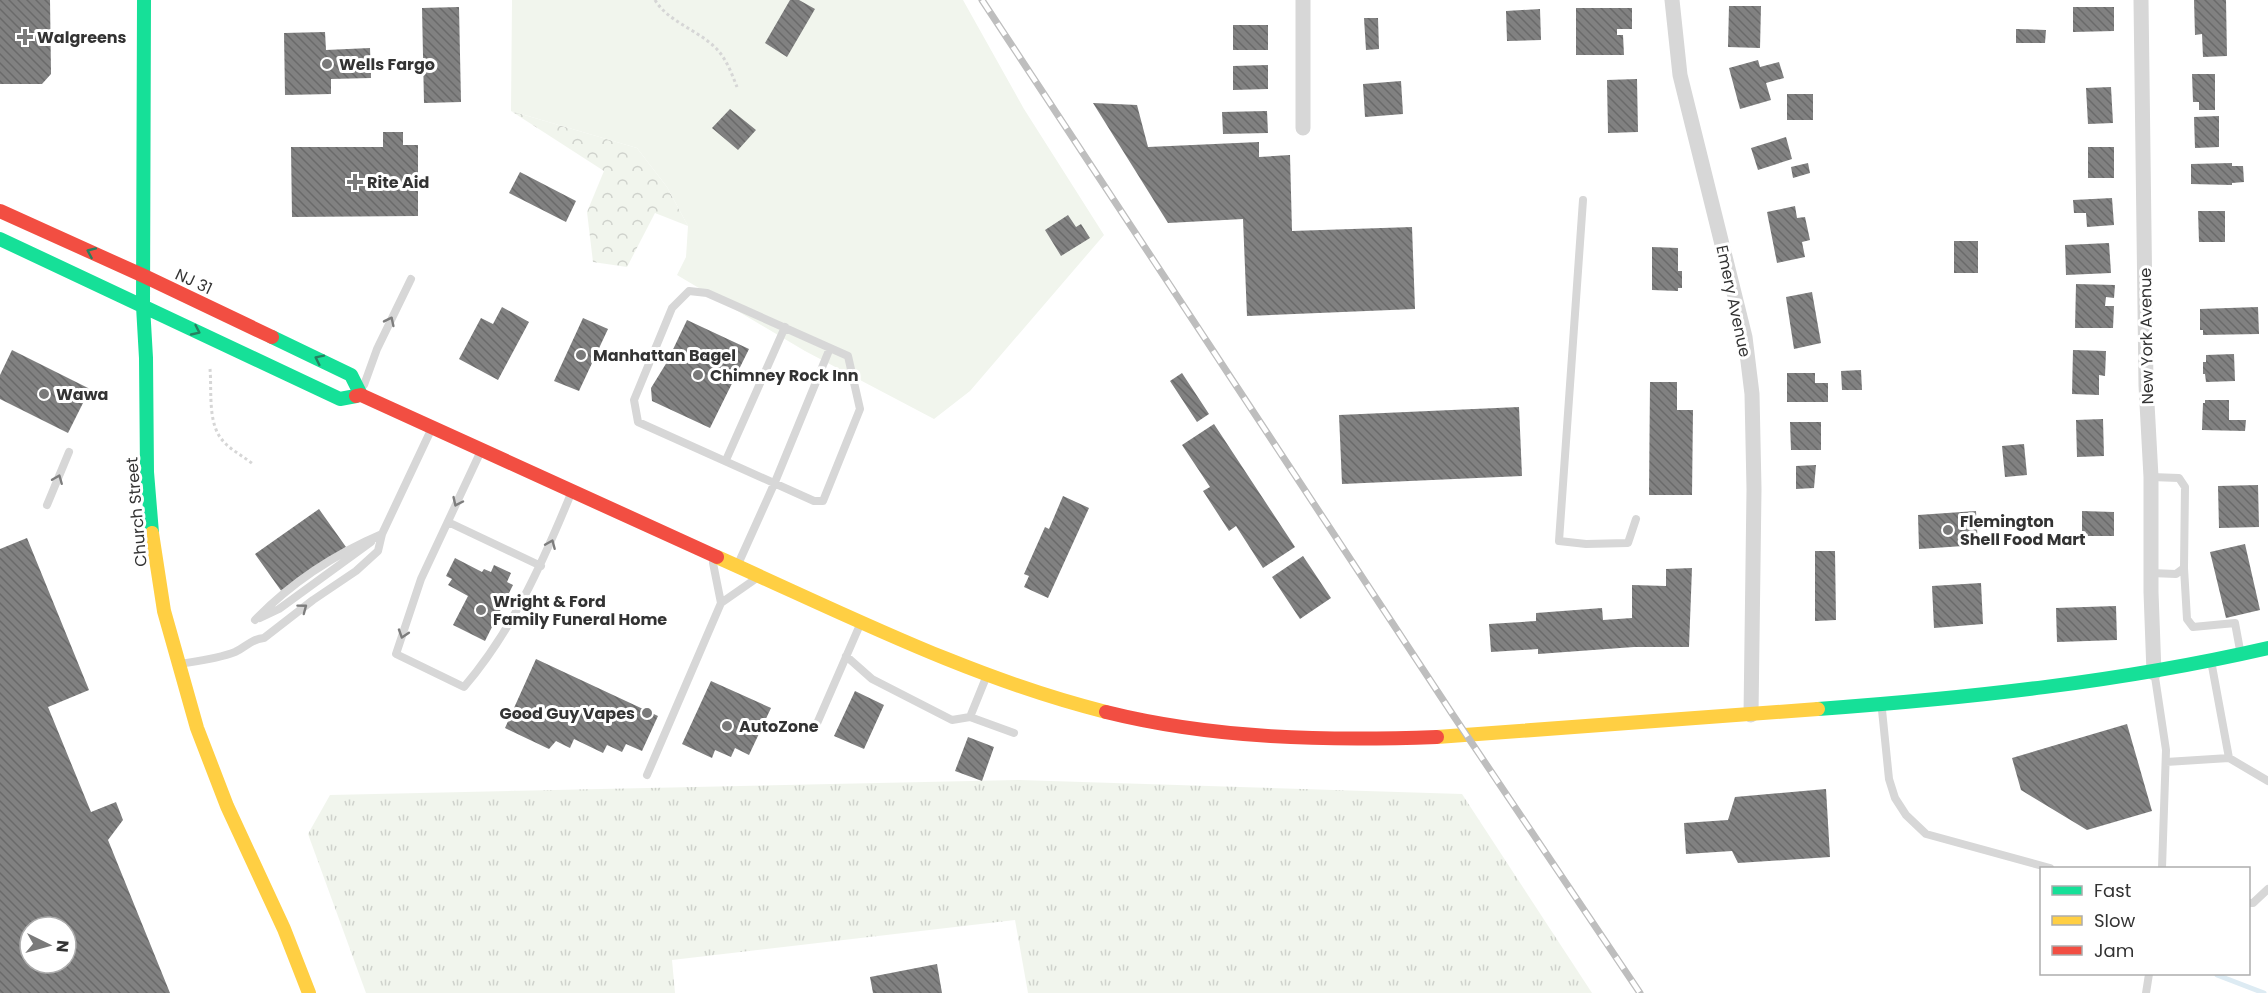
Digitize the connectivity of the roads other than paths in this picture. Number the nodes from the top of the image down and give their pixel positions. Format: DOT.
graph roads {
  1 [pos="144,0"];
  2 [pos="1303,0"];
  3 [pos="1672,0"];
  4 [pos="2142,0"];
  5 [pos="1303,128"];
  6 [pos="1583,200"];
  7 [pos="0,211"];
  8 [pos="0,239"];
  9 [pos="144,276"];
  10 [pos="411,279"];
  11 [pos="143,306"];
  12 [pos="785,327"];
  13 [pos="830,348"];
  14 [pos="361,395"];
  15 [pos="432,426"];
  16 [pos="482,449"];
  17 [pos="69,452"];
  18 [pos="726,460"];
  19 [pos="2151,477"];
  20 [pos="776,482"];
  21 [pos="573,490"];
  22 [pos="47,505"];
  23 [pos="1636,519"];
  24 [pos="448,522"];
  25 [pos="382,534"];
  26 [pos="712,556"];
  27 [pos="541,566"];
  28 [pos="737,566"];
  29 [pos="2184,568"];
  30 [pos="2151,573"];
  31 [pos="760,576"];
  32 [pos="721,603"];
  33 [pos="255,620"];
  34 [pos="861,622"];
  35 [pos="2268,648"];
  36 [pos="2241,655"];
  37 [pos="846,656"];
  38 [pos="2211,662"];
  39 [pos="179,664"];
  40 [pos="2154,672"];
  41 [pos="986,676"];
  42 [pos="1881,704"];
  43 [pos="1750,715"];
  44 [pos="970,717"];
  45 [pos="815,728"];
  46 [pos="1014,733"];
  47 [pos="2229,758"];
  48 [pos="2166,762"];
  49 [pos="647,775"];
  50 [pos="2268,781"];
  51 [pos="2046,867"];
  52 [pos="2162,867"];
  53 [pos="2268,889"];
  54 [pos="2250,903"];
  55 [pos="2149,975"];
  56 [pos="309,993"];
  57 [pos="2146,993"];
  1 -- 9 [label="main road, Church Street"];
  2 -- 5 [label="street"];
  3 -- 43 [label="street, Emery Avenue"];
  4 -- 19 [label="street, New York Avenue"];
  6 -- 23 [label="lane"];
  9 -- 7 [label="main road, NJ 31 / NJ 31, one-way"];
  8 -- 11 [label="main road"];
  9 -- 11 [label="main road, Church Street"];
  14 -- 9 [label="main road, NJ 31 / NJ 31, one-way"];
  14 -- 10 [label="lane, one-way"];
  11 -- 14 [label="main road, one-way"];
  11 -- 39 [label="main road, Church Street"];
  12 -- 13 [label="lane"];
  12 -- 18 [label="lane"];
  12 -- 18 [label="lane"];
  13 -- 20 [label="lane"];
  13 -- 20 [label="lane"];
  14 -- 15 [label="main road"];
  15 -- 16 [label="main road"];
  15 -- 25 [label="lane"];
  16 -- 21 [label="main road"];
  16 -- 24 [label="lane, one-way"];
  22 -- 17 [label="lane, one-way"];
  18 -- 20 [label="lane"];
  19 -- 29 [label="lane"];
  19 -- 30 [label="street, New York Avenue"];
  20 -- 28 [label="lane"];
  21 -- 26 [label="main road"];
  27 -- 21 [label="lane, one-way"];
  24 -- 27 [label="lane"];
  24 -- 27 [label="lane, one-way"];
  25 -- 33 [label="lane"];
  39 -- 25 [label="lane, one-way"];
  26 -- 28 [label="main road"];
  26 -- 32 [label="lane"];
  28 -- 31 [label="main road"];
  29 -- 30 [label="lane"];
  29 -- 36 [label="lane"];
  30 -- 40 [label="street, New York Avenue"];
  31 -- 32 [label="lane"];
  31 -- 34 [label="main road"];
  32 -- 49 [label="lane"];
  34 -- 37 [label="lane"];
  34 -- 41 [label="main road"];
  35 -- 36 [label="main road"];
  36 -- 38 [label="main road"];
  37 -- 44 [label="lane"];
  37 -- 45 [label="lane"];
  38 -- 40 [label="main road"];
  38 -- 47 [label="lane"];
  39 -- 56 [label="main road, Church Street"];
  40 -- 42 [label="main road"];
  40 -- 48 [label="lane"];
  41 -- 43 [label="main road"];
  41 -- 44 [label="lane"];
  42 -- 43 [label="main road"];
  42 -- 51 [label="lane"];
  44 -- 46 [label="lane"];
  47 -- 48 [label="lane"];
  47 -- 50 [label="lane"];
  48 -- 52 [label="lane"];
  53 -- 54 [label="lane"];
  55 -- 57 [label="lane"];
}
